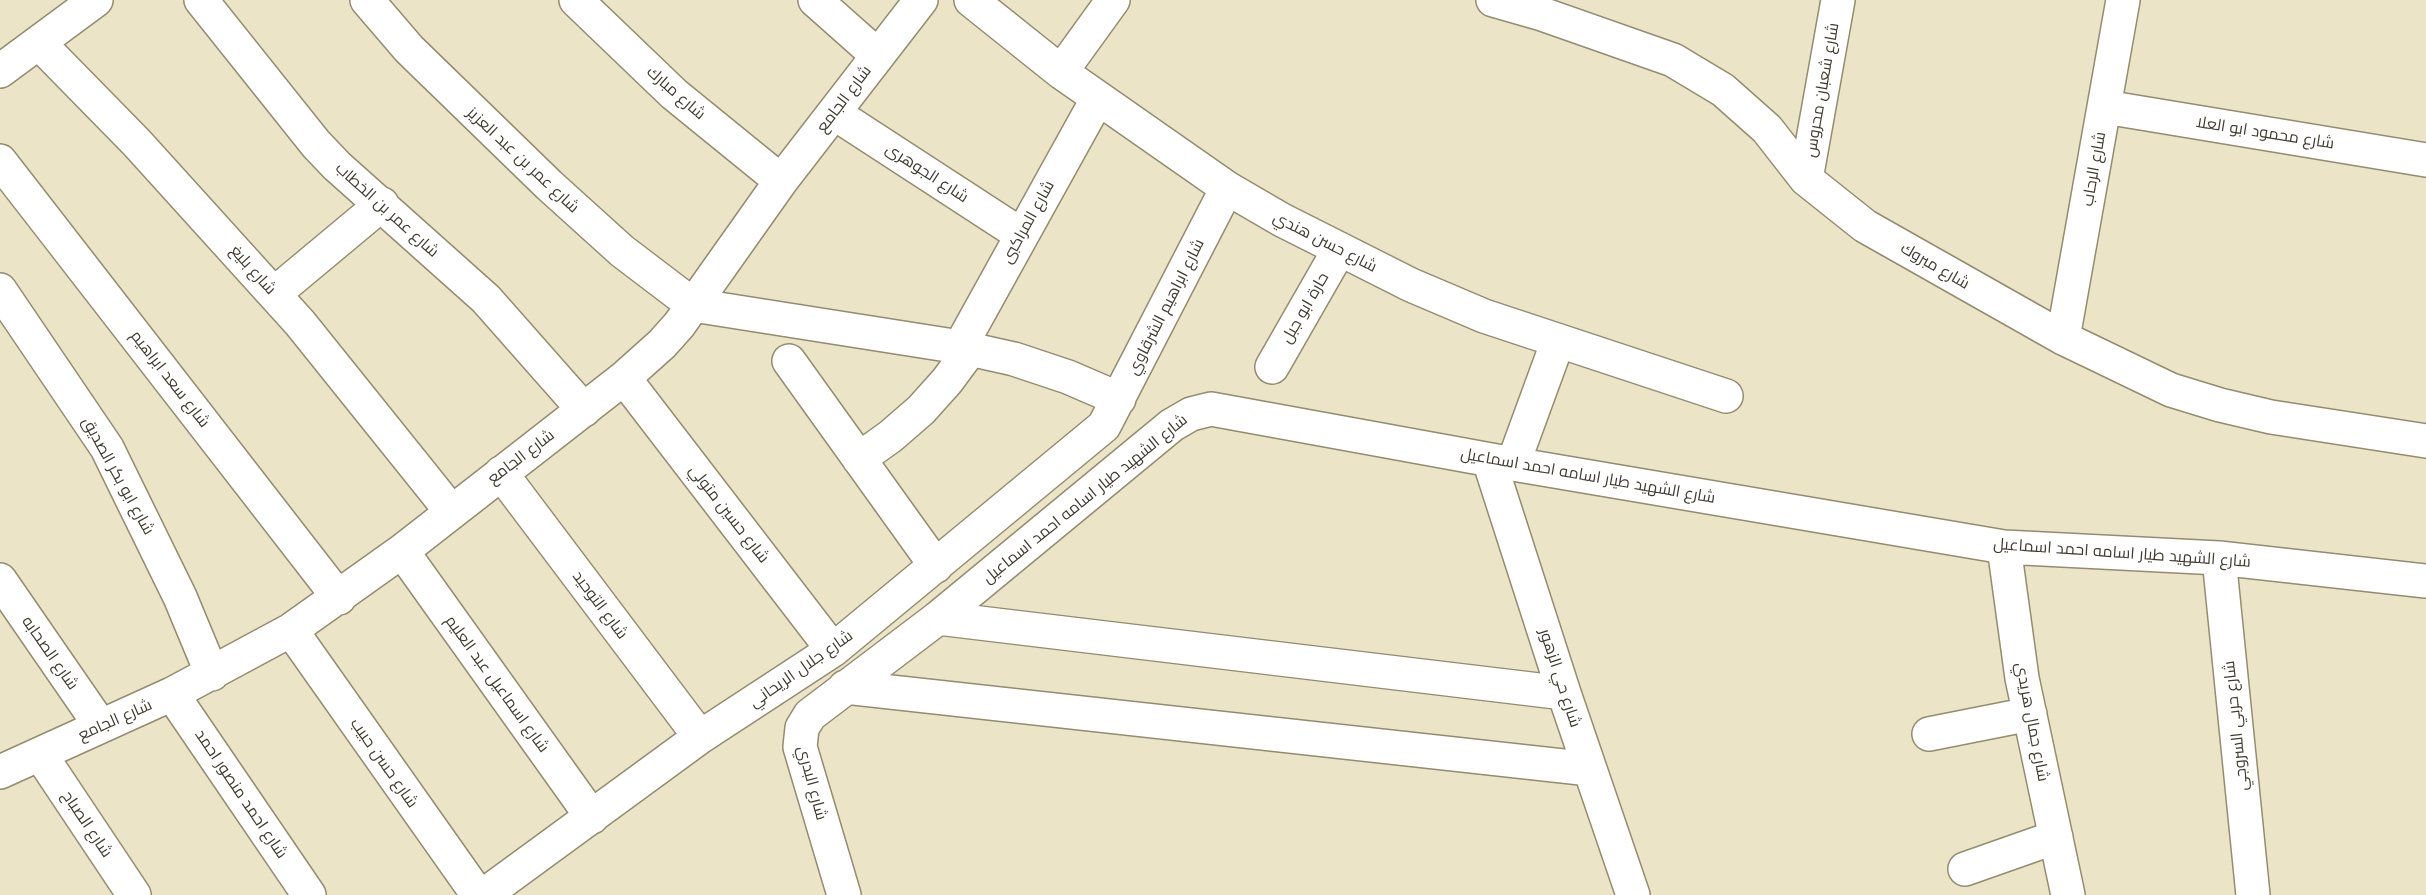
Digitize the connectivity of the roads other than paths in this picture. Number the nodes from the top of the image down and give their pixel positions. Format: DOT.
graph roads {
  1 [pos="96,0"];
  2 [pos="201,0"];
  3 [pos="367,0"];
  4 [pos="576,0"];
  5 [pos="815,0"];
  6 [pos="921,0"];
  7 [pos="971,0"];
  8 [pos="1113,0"];
  9 [pos="1493,0"];
  10 [pos="1839,0"];
  11 [pos="2123,0"];
  12 [pos="39,44"];
  13 [pos="877,55"];
  14 [pos="0,72"];
  15 [pos="1061,72"];
  16 [pos="1098,98"];
  17 [pos="2105,107"];
  18 [pos="834,113"];
  19 [pos="2426,160"];
  20 [pos="0,161"];
  21 [pos="1806,179"];
  22 [pos="781,181"];
  23 [pos="1227,188"];
  24 [pos="382,204"];
  25 [pos="1020,234"];
  26 [pos="1339,250"];
  27 [pos="0,290"];
  28 [pos="274,294"];
  29 [pos="693,305"];
  30 [pos="2063,338"];
  31 [pos="1558,341"];
  32 [pos="965,348"];
  33 [pos="789,361"];
  34 [pos="1272,367"];
  35 [pos="624,378"];
  36 [pos="1726,396"];
  37 [pos="584,410"];
  38 [pos="1111,412"];
  39 [pos="2426,441"];
  40 [pos="859,459"];
  41 [pos="1501,462"];
  42 [pos="501,473"];
  43 [pos="452,511"];
  44 [pos="2004,547"];
  45 [pos="402,551"];
  46 [pos="2219,558"];
  47 [pos="936,566"];
  48 [pos="0,580"];
  49 [pos="2426,581"];
  50 [pos="339,598"];
  51 [pos="938,618"];
  52 [pos="291,630"];
  53 [pos="833,650"];
  54 [pos="212,674"];
  55 [pos="845,687"];
  56 [pos="1564,693"];
  57 [pos="172,694"];
  58 [pos="2030,714"];
  59 [pos="100,725"];
  60 [pos="1929,734"];
  61 [pos="700,737"];
  62 [pos="40,754"];
  63 [pos="1590,769"];
  64 [pos="0,772"];
  65 [pos="591,816"];
  66 [pos="2056,837"];
  67 [pos="1965,869"];
  68 [pos="134,895"];
  69 [pos="309,895"];
  70 [pos="478,895"];
  71 [pos="484,895"];
  72 [pos="844,895"];
  73 [pos="1633,895"];
  74 [pos="2068,895"];
  75 [pos="2253,895"];
  1 -- 12 [label="street"];
  2 -- 24 [label="street, شارع عمر بن الخطاب"];
  3 -- 29 [label="street, شارع عمر بن عبد العزيز"];
  4 -- 22 [label="street, شارع مبارك"];
  5 -- 13 [label="street"];
  6 -- 13 [label="street, شارع الجامع"];
  7 -- 15 [label="street, شارع حسن هندي"];
  8 -- 15 [label="street"];
  9 -- 21 [label="street, شارع مبروك"];
  10 -- 21 [label="street, شارع شعبان محروس"];
  11 -- 17 [label="street, شارع الرحاب"];
  12 -- 14 [label="street"];
  12 -- 28 [label="street, شارع بليغ"];
  13 -- 18 [label="street, شارع الجامع"];
  15 -- 16 [label="street, شارع حسن هندي"];
  16 -- 23 [label="street, شارع حسن هندي"];
  16 -- 25 [label="street, شارع المراكبى"];
  17 -- 19 [label="street, شارع محمود ابو العلا"];
  17 -- 30 [label="street, شارع الرحاب"];
  18 -- 22 [label="street, شارع الجامع"];
  18 -- 25 [label="street, شارع الجوهرى"];
  20 -- 50 [label="street, شارع سعد ابراهيم"];
  21 -- 30 [label="street, شارع مبروك"];
  22 -- 29 [label="street, شارع الجامع"];
  23 -- 26 [label="street, شارع حسن هندي"];
  23 -- 38 [label="street, شارع ابراهيم الشرقاوي"];
  24 -- 28 [label="street"];
  24 -- 37 [label="street, شارع عمر بن الخطاب"];
  25 -- 32 [label="street, شارع المراكبى"];
  26 -- 31 [label="street, شارع حسن هندي"];
  26 -- 34 [label="street, حارة ابو جبل"];
  27 -- 54 [label="street, شارع ابو بكر الصديق"];
  28 -- 43 [label="street, شارع بليغ"];
  29 -- 32 [label="street"];
  29 -- 35 [label="street, شارع الجامع"];
  30 -- 39 [label="street, شارع مبروك"];
  31 -- 36 [label="street, شارع حسن هندي"];
  31 -- 41 [label="street"];
  32 -- 38 [label="street"];
  32 -- 40 [label="street, شارع المراكبى"];
  33 -- 40 [label="street"];
  35 -- 37 [label="street, شارع الجامع"];
  35 -- 53 [label="street, شارع حسين متولي"];
  37 -- 42 [label="street, شارع الجامع"];
  38 -- 47 [label="street, شارع جلال الريحاني"];
  40 -- 47 [label="street"];
  41 -- 44 [label="street, شارع الشهيد طيار اسامه احمد اسماعيل"];
  41 -- 51 [label="street, شارع الشهيد طيار اسامه احمد اسماعيل"];
  41 -- 56 [label="street, شارع حي الزهور"];
  42 -- 43 [label="street, شارع الجامع"];
  42 -- 61 [label="street, شارع التوحيد"];
  43 -- 45 [label="street, شارع الجامع"];
  44 -- 46 [label="street, شارع الشهيد طيار اسامه احمد اسماعيل"];
  44 -- 58 [label="street, شارع جمال هريدي"];
  45 -- 50 [label="street, شارع الجامع"];
  45 -- 65 [label="street, شارع اسماعيل عبد العليم"];
  46 -- 49 [label="street, شارع الشهيد طيار اسامه احمد اسماعيل"];
  46 -- 75 [label="street, شارع حربي السروجي"];
  47 -- 53 [label="street, شارع جلال الريحاني"];
  48 -- 59 [label="street, شارع الصحابه"];
  50 -- 52 [label="street, شارع الجامع"];
  51 -- 55 [label="street, شارع الشهيد طيار اسامه احمد اسماعيل"];
  51 -- 56 [label="street"];
  52 -- 54 [label="street, شارع الجامع"];
  52 -- 70 [label="street, شارع حسن حبيب"];
  53 -- 61 [label="street, شارع جلال الريحاني"];
  54 -- 57 [label="street, شارع الجامع"];
  55 -- 63 [label="street"];
  55 -- 72 [label="street, شارع البدري"];
  56 -- 63 [label="street, شارع حي الزهور"];
  57 -- 59 [label="street, شارع الجامع"];
  57 -- 69 [label="street, شارع احمد منصور احمد"];
  58 -- 60 [label="street"];
  58 -- 66 [label="street, شارع جمال هريدي"];
  59 -- 62 [label="street, شارع الجامع"];
  61 -- 65 [label="street, شارع جلال الريحاني"];
  62 -- 64 [label="street, شارع الجامع"];
  62 -- 68 [label="street, شارع الصباح"];
  63 -- 73 [label="street, شارع حي الزهور"];
  65 -- 71 [label="street, شارع جلال الريحاني"];
  66 -- 67 [label="street"];
  66 -- 74 [label="street, شارع جمال هريدي"];
}
